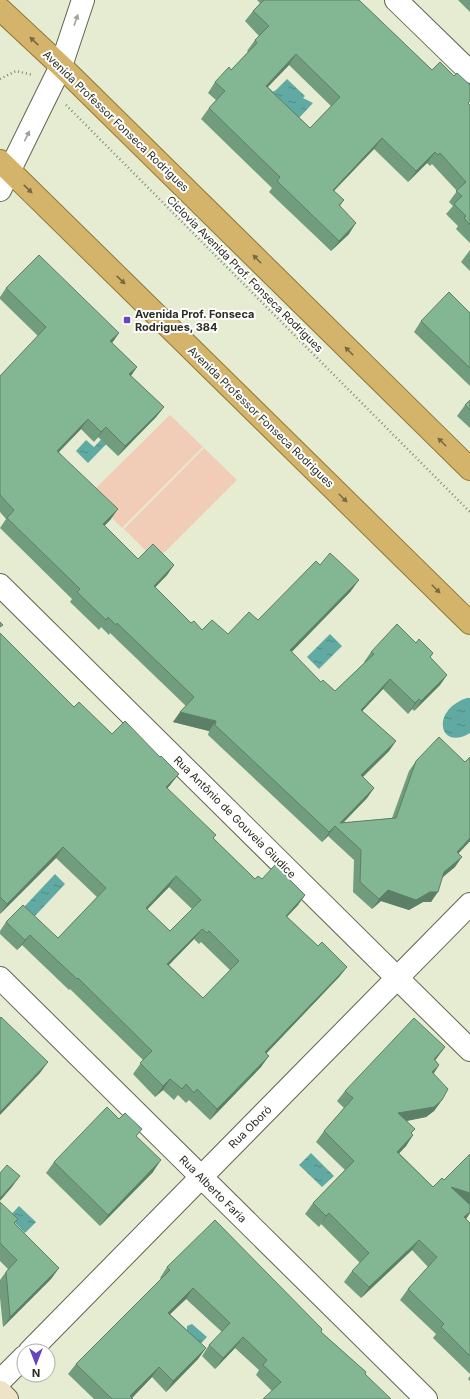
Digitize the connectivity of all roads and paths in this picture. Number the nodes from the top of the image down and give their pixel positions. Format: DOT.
graph roads {
  1 [pos="83,0"];
  2 [pos="396,0"];
  3 [pos="0,9"];
  4 [pos="60,66"];
  5 [pos="470,72"];
  6 [pos="0,79"];
  7 [pos="50,89"];
  8 [pos="3,174"];
  9 [pos="470,469"];
  10 [pos="470,512"];
  11 [pos="0,585"];
  12 [pos="470,623"];
  13 [pos="470,904"];
  14 [pos="0,978"];
  15 [pos="397,978"];
  16 [pos="470,1050"];
  17 [pos="200,1177"];
  18 [pos="38,1343"];
  19 [pos="16,1365"];
  20 [pos="0,1381"];
  21 [pos="0,1392"];
  22 [pos="7,1399"];
  23 [pos="426,1399"];
  4 -- 1 [label="street, one-way"];
  2 -- 5 [label="street"];
  4 -- 3 [label="highway, Avenida Professor Fonseca Rodrigues, one-way"];
  4 -- 7 [label="street"];
  9 -- 4 [label="highway, Avenida Professor Fonseca Rodrigues, one-way"];
  6 -- 7 [label="path, Ciclovia Avenida Prof. Fonseca Rodrigues"];
  8 -- 7 [label="street, one-way"];
  7 -- 10 [label="path, Ciclovia Avenida Prof. Fonseca Rodrigues"];
  8 -- 12 [label="highway, Avenida Professor Fonseca Rodrigues, one-way"];
  11 -- 15 [label="street, Rua Antônio de Gouveia Giudice"];
  13 -- 15 [label="street, Rua Oboró"];
  14 -- 17 [label="street, Rua Alberto Faria"];
  15 -- 16 [label="street, Rua Antônio de Gouveia Giudice"];
  15 -- 17 [label="street, Rua Oboró"];
  17 -- 18 [label="street, Rua Oboró"];
  17 -- 23 [label="street, Rua Alberto Faria"];
  19 -- 20 [label="street"];
  21 -- 22 [label="main road"];
}
